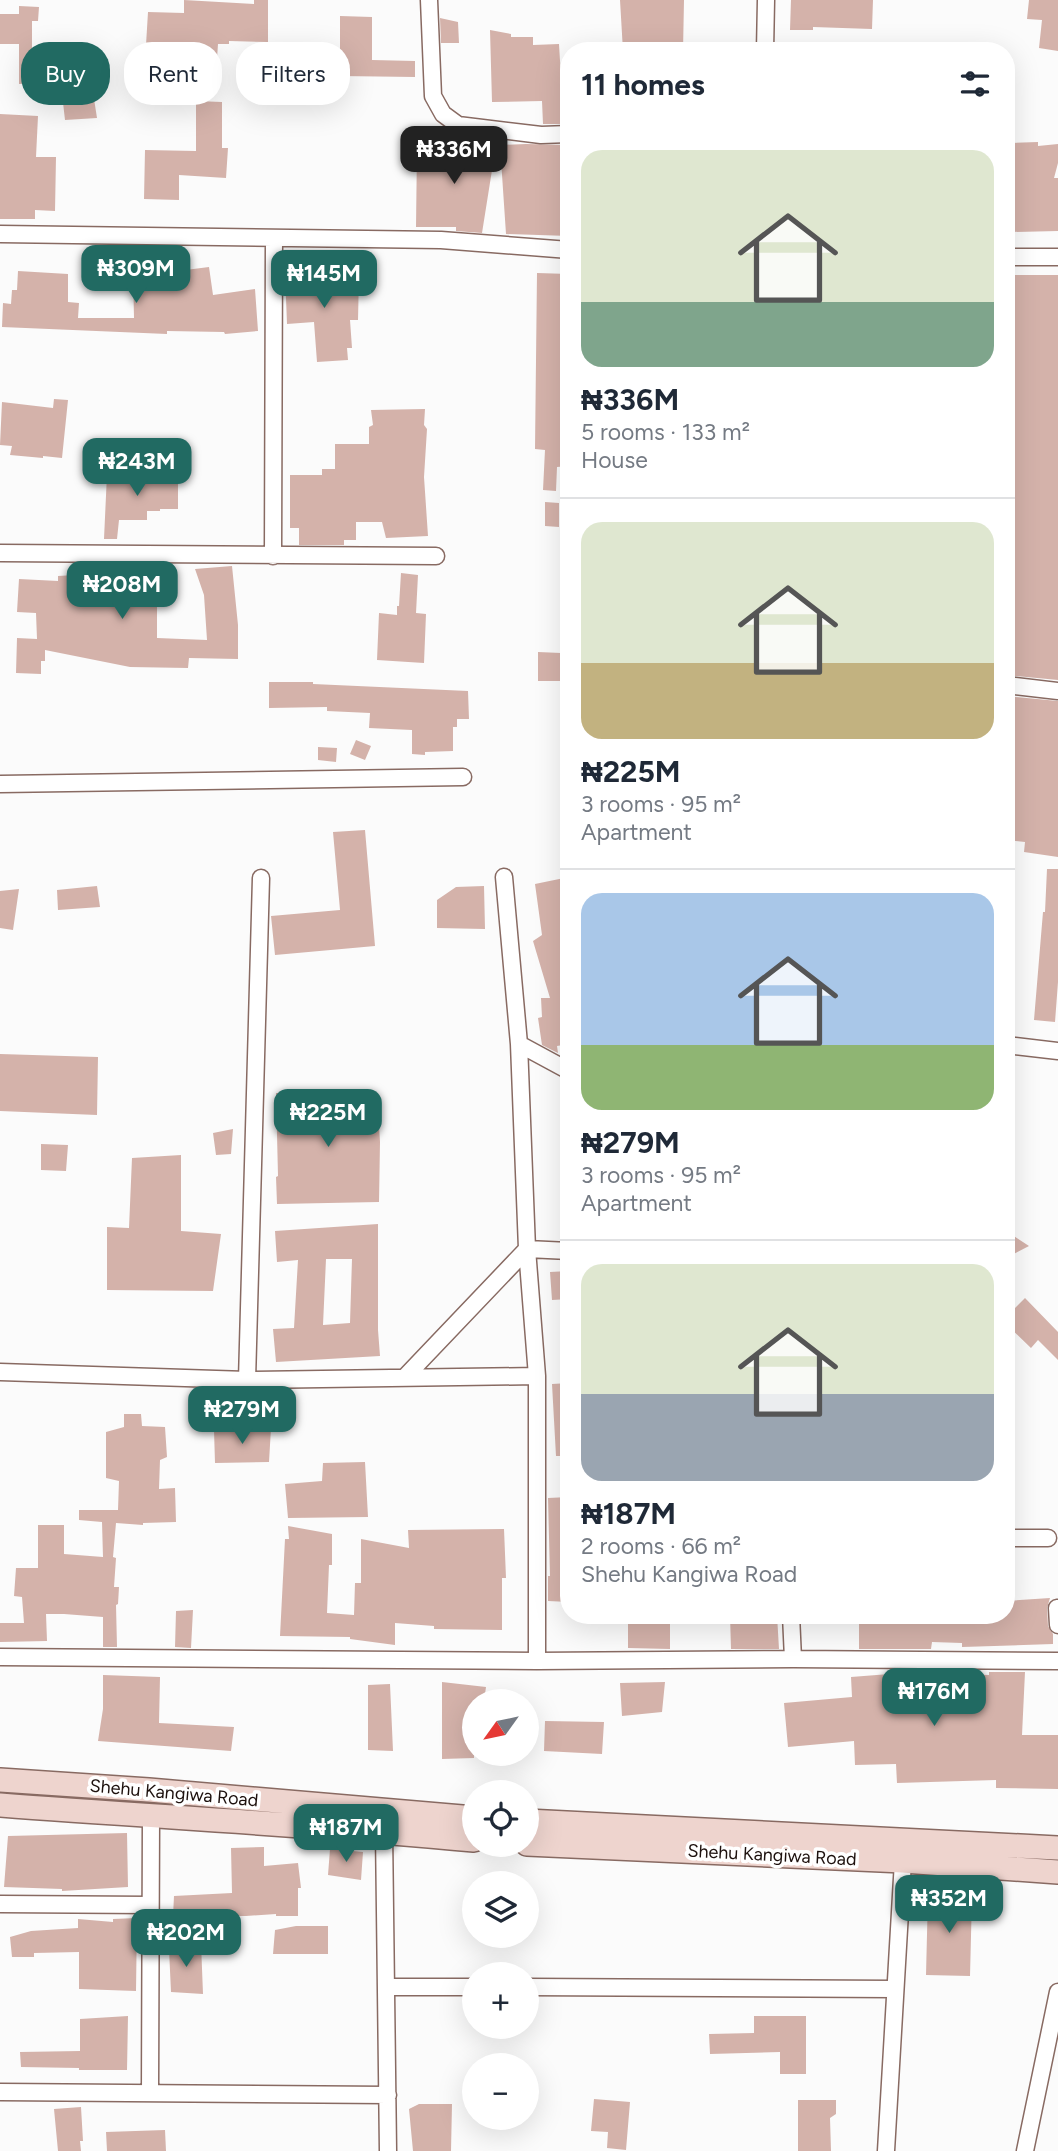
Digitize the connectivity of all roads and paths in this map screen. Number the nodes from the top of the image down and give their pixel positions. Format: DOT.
graph roads {
  1 [pos="429,0"];
  2 [pos="766,0"];
  3 [pos="765,42"];
  4 [pos="560,134"];
  5 [pos="0,234"];
  6 [pos="274,239"];
  7 [pos="560,249"];
  8 [pos="1015,257"];
  9 [pos="1058,257"];
  10 [pos="0,553"];
  11 [pos="274,556"];
  12 [pos="436,556"];
  13 [pos="1015,686"];
  14 [pos="1058,691"];
  15 [pos="463,777"];
  16 [pos="0,783"];
  17 [pos="505,877"];
  18 [pos="261,878"];
  19 [pos="519,1044"];
  20 [pos="1015,1046"];
  21 [pos="1058,1051"];
  22 [pos="560,1066"];
  23 [pos="527,1249"];
  24 [pos="560,1251"];
  25 [pos="0,1372"];
  26 [pos="537,1376"];
  27 [pos="405,1377"];
  28 [pos="247,1380"];
  29 [pos="1015,1538"];
  30 [pos="1048,1538"];
  31 [pos="1057,1608"];
  32 [pos="791,1624"];
  33 [pos="1058,1625"];
  34 [pos="0,1657"];
  35 [pos="793,1659"];
  36 [pos="537,1661"];
  37 [pos="1058,1661"];
  38 [pos="0,1780"];
  39 [pos="0,1805"];
  40 [pos="151,1817"];
  41 [pos="462,1817"];
  42 [pos="539,1822"];
  43 [pos="384,1831"];
  44 [pos="462,1839"];
  45 [pos="539,1845"];
  46 [pos="1058,1848"];
  47 [pos="903,1861"];
  48 [pos="1058,1872"];
  49 [pos="0,1904"];
  50 [pos="150,1905"];
  51 [pos="387,1987"];
  52 [pos="462,1987"];
  53 [pos="539,1987"];
  54 [pos="894,1989"];
  55 [pos="1058,1992"];
  56 [pos="0,2092"];
  57 [pos="150,2093"];
  58 [pos="388,2095"];
  59 [pos="388,2151"];
  60 [pos="886,2151"];
  61 [pos="1025,2151"];
  1 -- 4 [label="street"];
  2 -- 3 [label="street"];
  5 -- 6 [label="street"];
  6 -- 7 [label="street"];
  6 -- 11 [label="street"];
  8 -- 9 [label="street"];
  10 -- 11 [label="street"];
  11 -- 12 [label="street"];
  13 -- 14 [label="street"];
  15 -- 16 [label="street"];
  17 -- 19 [label="street"];
  18 -- 28 [label="street"];
  19 -- 22 [label="street"];
  19 -- 23 [label="street"];
  20 -- 21 [label="street"];
  23 -- 24 [label="street"];
  23 -- 26 [label="street"];
  23 -- 27 [label="street"];
  25 -- 28 [label="street"];
  26 -- 27 [label="street"];
  26 -- 36 [label="street"];
  27 -- 28 [label="street"];
  29 -- 30 [label="street"];
  31 -- 33 [label="street"];
  32 -- 35 [label="street"];
  34 -- 36 [label="street"];
  35 -- 36 [label="street"];
  35 -- 37 [label="street"];
  38 -- 41 [label="main road, Shehu Kangiwa Road"];
  39 -- 40 [label="main road, Shehu Kangiwa Road"];
  40 -- 43 [label="main road, Shehu Kangiwa Road"];
  40 -- 50 [label="street"];
  42 -- 46 [label="main road, Shehu Kangiwa Road"];
  43 -- 44 [label="main road, Shehu Kangiwa Road"];
  43 -- 51 [label="street"];
  45 -- 47 [label="main road, Shehu Kangiwa Road"];
  47 -- 48 [label="main road, Shehu Kangiwa Road"];
  47 -- 54 [label="street"];
  49 -- 50 [label="street"];
  50 -- 57 [label="street"];
  51 -- 52 [label="street"];
  51 -- 58 [label="street"];
  53 -- 54 [label="street"];
  54 -- 60 [label="street"];
  55 -- 61 [label="street"];
  56 -- 57 [label="street"];
  57 -- 58 [label="street"];
  58 -- 59 [label="street"];
}
